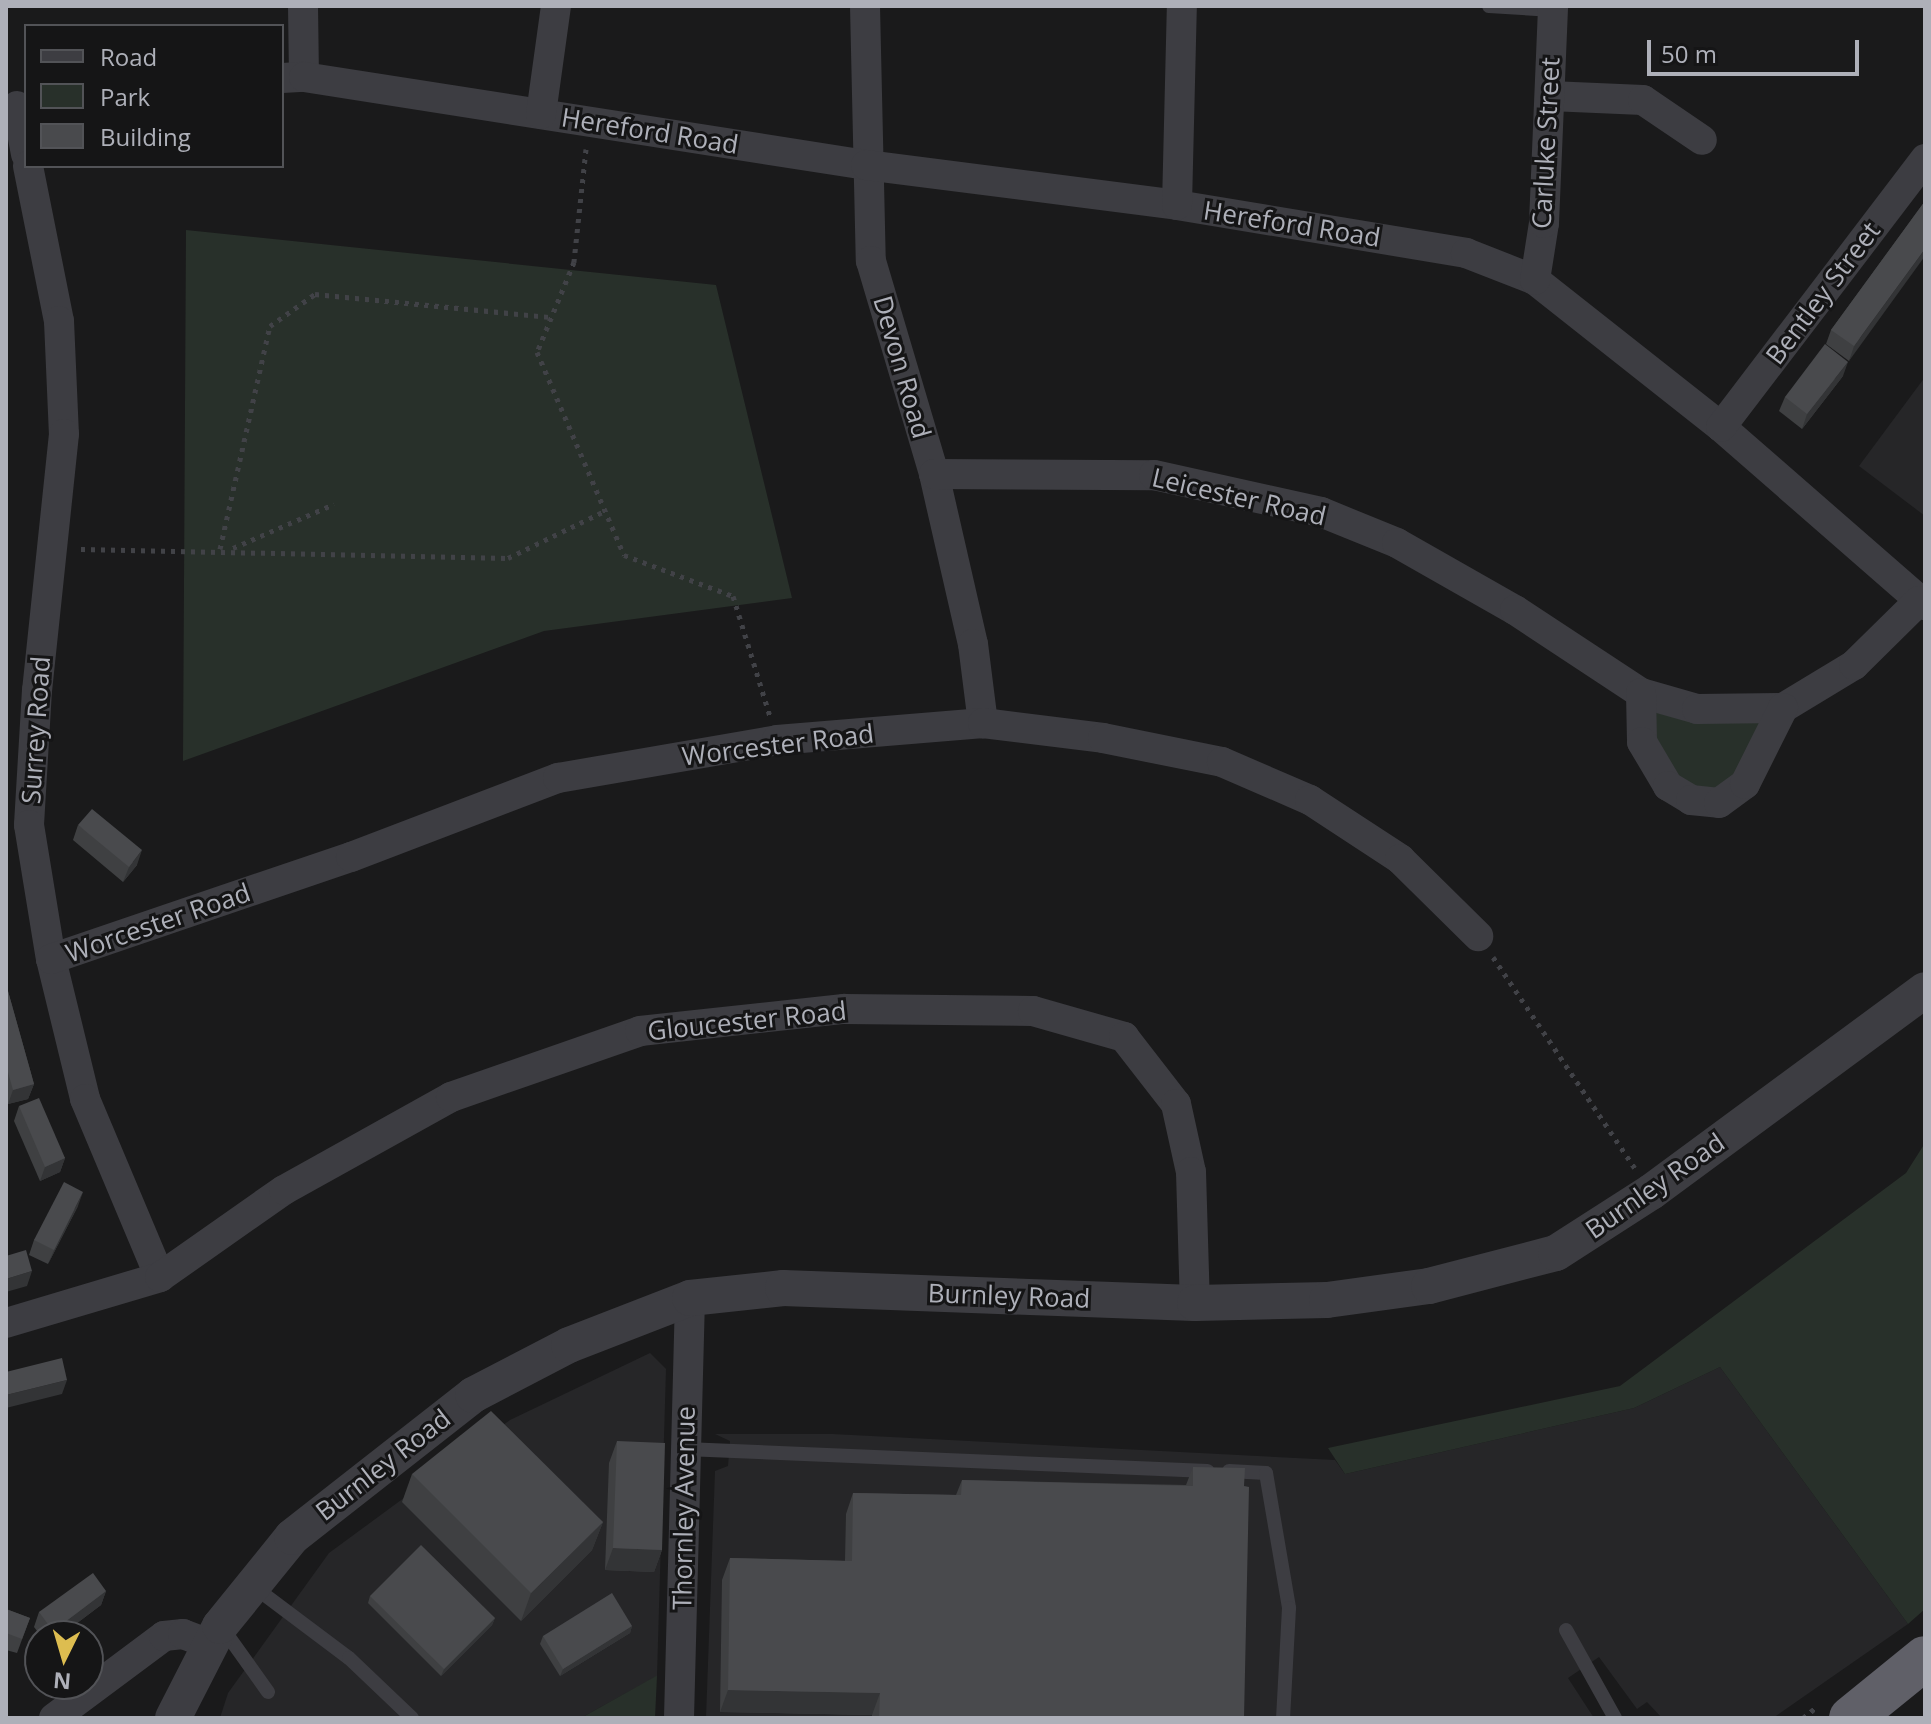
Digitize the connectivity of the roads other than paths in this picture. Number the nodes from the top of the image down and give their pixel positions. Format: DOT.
graph roads {
  1 [pos="303,6"];
  2 [pos="556,6"];
  3 [pos="865,6"];
  4 [pos="1182,6"];
  5 [pos="1489,6"];
  6 [pos="1553,8"];
  7 [pos="293,77"];
  8 [pos="1550,96"];
  9 [pos="16,107"];
  10 [pos="541,114"];
  11 [pos="1702,140"];
  12 [pos="24,145"];
  13 [pos="1925,159"];
  14 [pos="866,165"];
  15 [pos="28,168"];
  16 [pos="1177,205"];
  17 [pos="1535,280"];
  18 [pos="1721,427"];
  19 [pos="934,474"];
  20 [pos="1922,603"];
  21 [pos="1641,693"];
  22 [pos="1783,708"];
  23 [pos="983,723"];
  24 [pos="1478,936"];
  25 [pos="51,959"];
  26 [pos="1925,990"];
  27 [pos="160,1277"];
  28 [pos="690,1298"];
  29 [pos="1195,1303"];
  30 [pos="6,1323"];
  31 [pos="685,1449"];
  32 [pos="253,1586"];
  33 [pos="1566,1630"];
  34 [pos="216,1635"];
  35 [pos="1925,1658"];
  36 [pos="268,1692"];
  37 [pos="54,1718"];
  38 [pos="173,1718"];
  39 [pos="412,1718"];
  40 [pos="679,1718"];
  41 [pos="1283,1718"];
  42 [pos="1615,1718"];
  43 [pos="1851,1718"];
  1 -- 7 [label="street"];
  2 -- 10 [label="street, Hereford Road"];
  3 -- 14 [label="street, Devon Road"];
  4 -- 16 [label="street"];
  5 -- 6 [label="lane"];
  6 -- 8 [label="street, Carluke Street"];
  7 -- 10 [label="street, Hereford Road"];
  8 -- 11 [label="street"];
  8 -- 17 [label="street, Carluke Street"];
  9 -- 12 [label="street"];
  10 -- 14 [label="street, Hereford Road"];
  13 -- 18 [label="street, Bentley Street"];
  14 -- 16 [label="street, Hereford Road"];
  14 -- 19 [label="street, Devon Road"];
  15 -- 25 [label="street, Surrey Road"];
  16 -- 17 [label="street, Hereford Road"];
  17 -- 18 [label="street, Hereford Road"];
  18 -- 20 [label="street, Hereford Road"];
  19 -- 21 [label="street, Leicester Road"];
  19 -- 23 [label="street, Devon Road"];
  20 -- 22 [label="street"];
  21 -- 22 [label="street, Leicester Road"];
  21 -- 22 [label="street"];
  23 -- 24 [label="street, Worcester Road"];
  23 -- 25 [label="street, Worcester Road"];
  25 -- 27 [label="street, Surrey Road"];
  26 -- 29 [label="street, Burnley Road"];
  27 -- 29 [label="street, Gloucester Road"];
  27 -- 30 [label="street, Gloucester Road"];
  28 -- 29 [label="street, Burnley Road"];
  28 -- 31 [label="street, Thornley Avenue"];
  28 -- 32 [label="street, Burnley Road"];
  31 -- 40 [label="street, Thornley Avenue"];
  31 -- 41 [label="lane"];
  32 -- 34 [label="street, Burnley Road"];
  32 -- 39 [label="lane"];
  33 -- 42 [label="lane"];
  34 -- 36 [label="lane"];
  34 -- 37 [label="street"];
  34 -- 38 [label="street, Burnley Road"];
  35 -- 43 [label="highway"];
}
